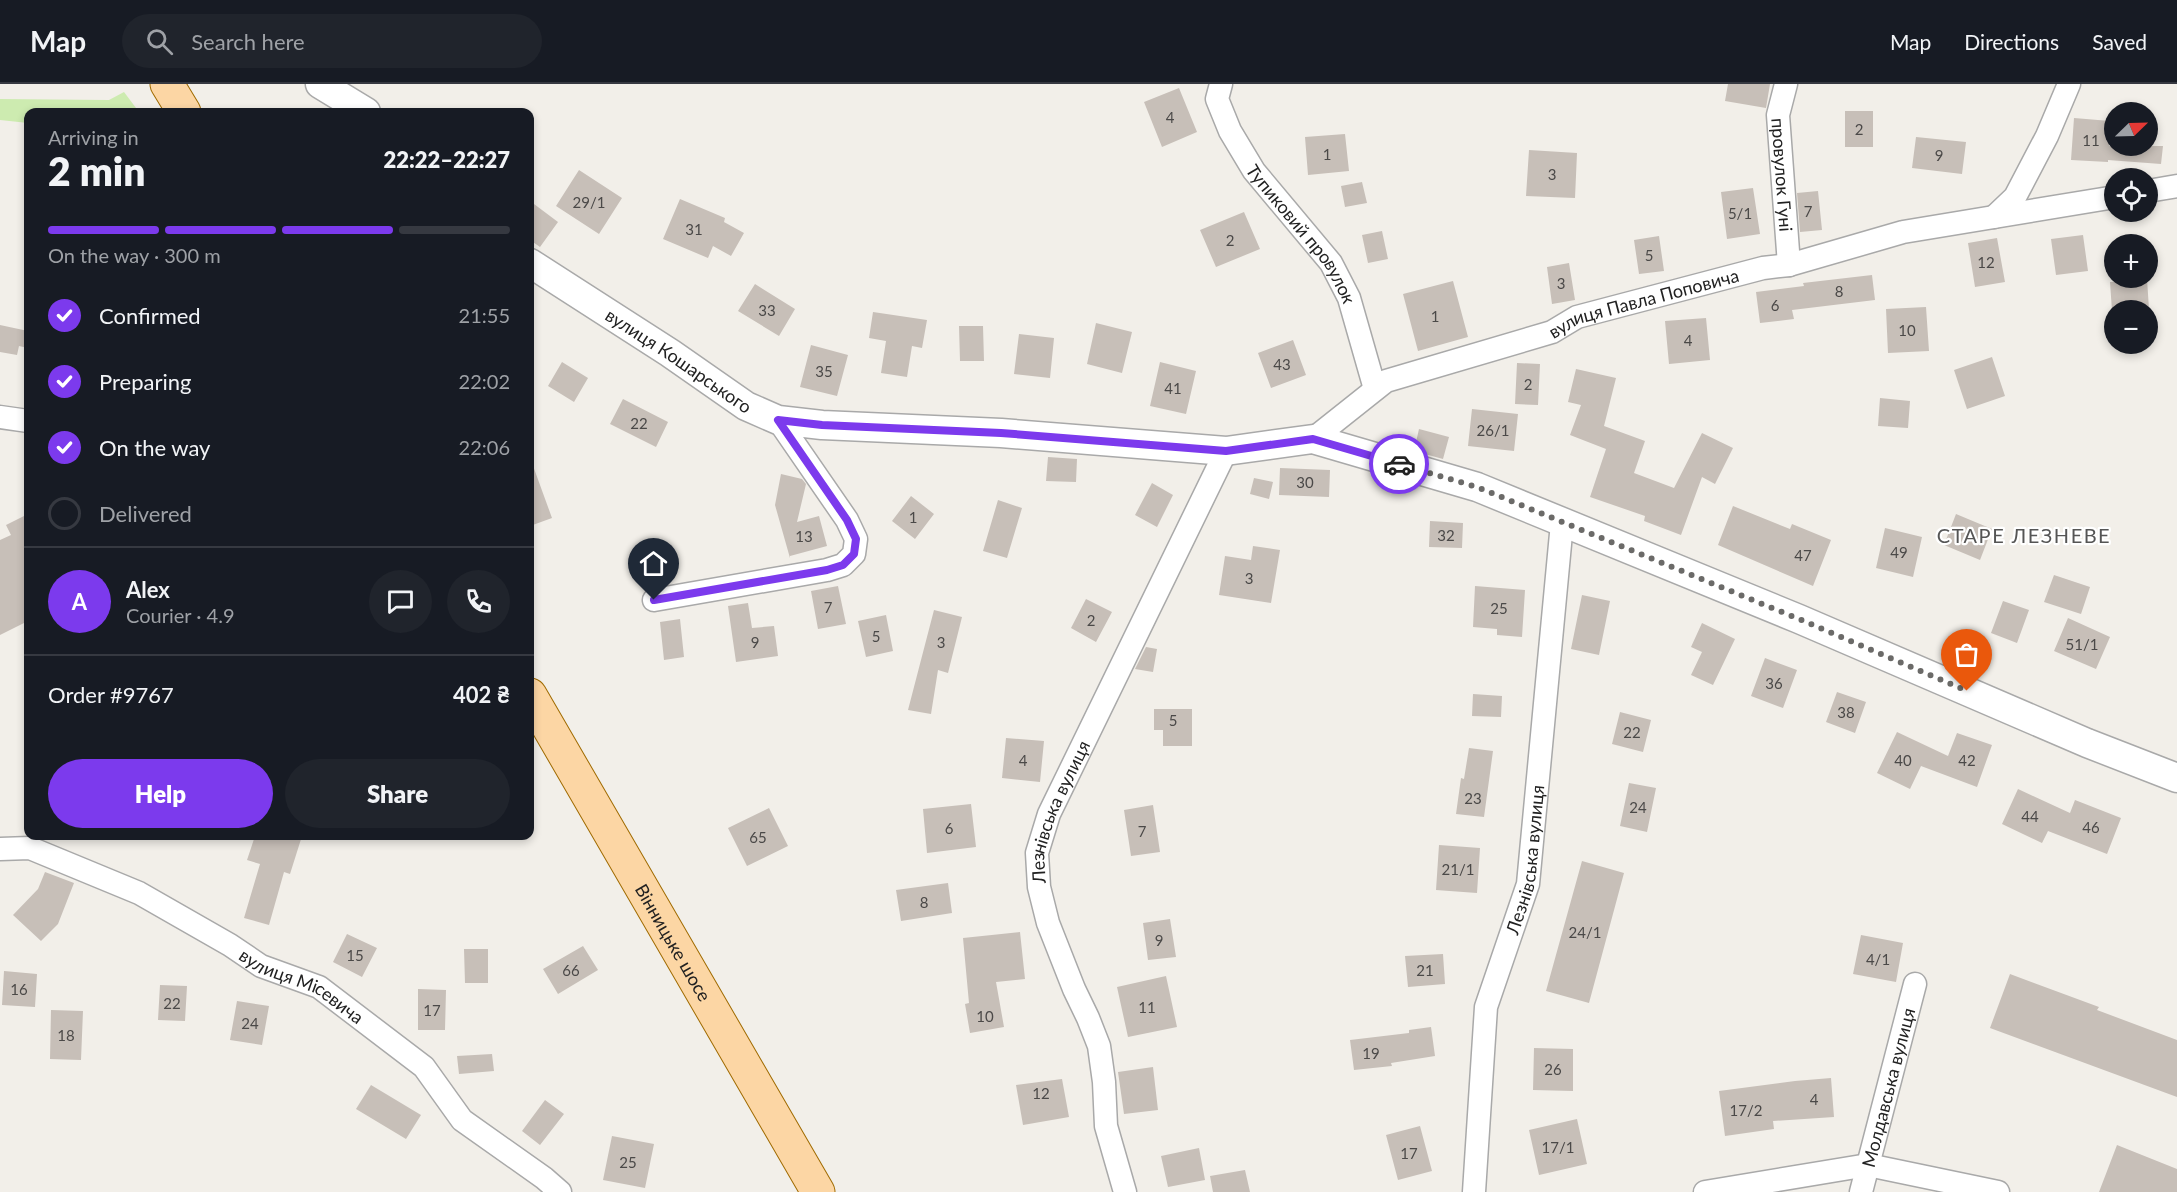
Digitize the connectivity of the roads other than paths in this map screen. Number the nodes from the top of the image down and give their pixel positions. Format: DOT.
graph roads {
  1 [pos="167,84"];
  2 [pos="320,84"];
  3 [pos="1221,84"];
  4 [pos="1786,84"];
  5 [pos="2069,84"];
  6 [pos="182,108"];
  7 [pos="359,108"];
  8 [pos="2177,186"];
  9 [pos="2158,189"];
  10 [pos="2104,199"];
  11 [pos="1994,217"];
  12 [pos="534,265"];
  13 [pos="1789,265"];
  14 [pos="1375,389"];
  15 [pos="0,417"];
  16 [pos="24,420"];
  17 [pos="778,420"];
  18 [pos="1313,439"];
  19 [pos="1226,451"];
  20 [pos="1562,523"];
  21 [pos="654,600"];
  22 [pos="534,702"];
  23 [pos="2177,778"];
  24 [pos="0,849"];
  25 [pos="1915,984"];
  26 [pos="1868,1165"];
  27 [pos="560,1192"];
  28 [pos="818,1192"];
  29 [pos="1125,1192"];
  30 [pos="1474,1192"];
  31 [pos="1705,1192"];
  32 [pos="1861,1192"];
  33 [pos="1998,1192"];
  1 -- 6 [label="main road"];
  2 -- 7 [label="street"];
  3 -- 14 [label="street, Тупиковий провулок"];
  4 -- 13 [label="street, провулок Гуні"];
  5 -- 11 [label="street"];
  8 -- 9 [label="street"];
  10 -- 11 [label="street, вулиця Павла Поповича"];
  11 -- 13 [label="street, вулиця Павла Поповича"];
  12 -- 17 [label="street, вулиця Кошарського"];
  13 -- 14 [label="street, вулиця Павла Поповича"];
  14 -- 18 [label="street, вулиця Павла Поповича"];
  15 -- 16 [label="street"];
  17 -- 19 [label="street, вулиця Кошарського"];
  17 -- 21 [label="street"];
  18 -- 19 [label="street, вулиця Кошарського"];
  18 -- 20 [label="street, вулиця Кошарського"];
  19 -- 29 [label="street, Лезнівська вулиця"];
  20 -- 23 [label="street, вулиця Кошарського"];
  20 -- 30 [label="street, Лезнівська вулиця"];
  22 -- 28 [label="main road, Вінницьке шосе"];
  24 -- 27 [label="street, вулиця Місевича"];
  25 -- 26 [label="street, Молдавська вулиця"];
  26 -- 31 [label="street"];
  26 -- 32 [label="street, Молдавська вулиця"];
  26 -- 33 [label="street"];
}
